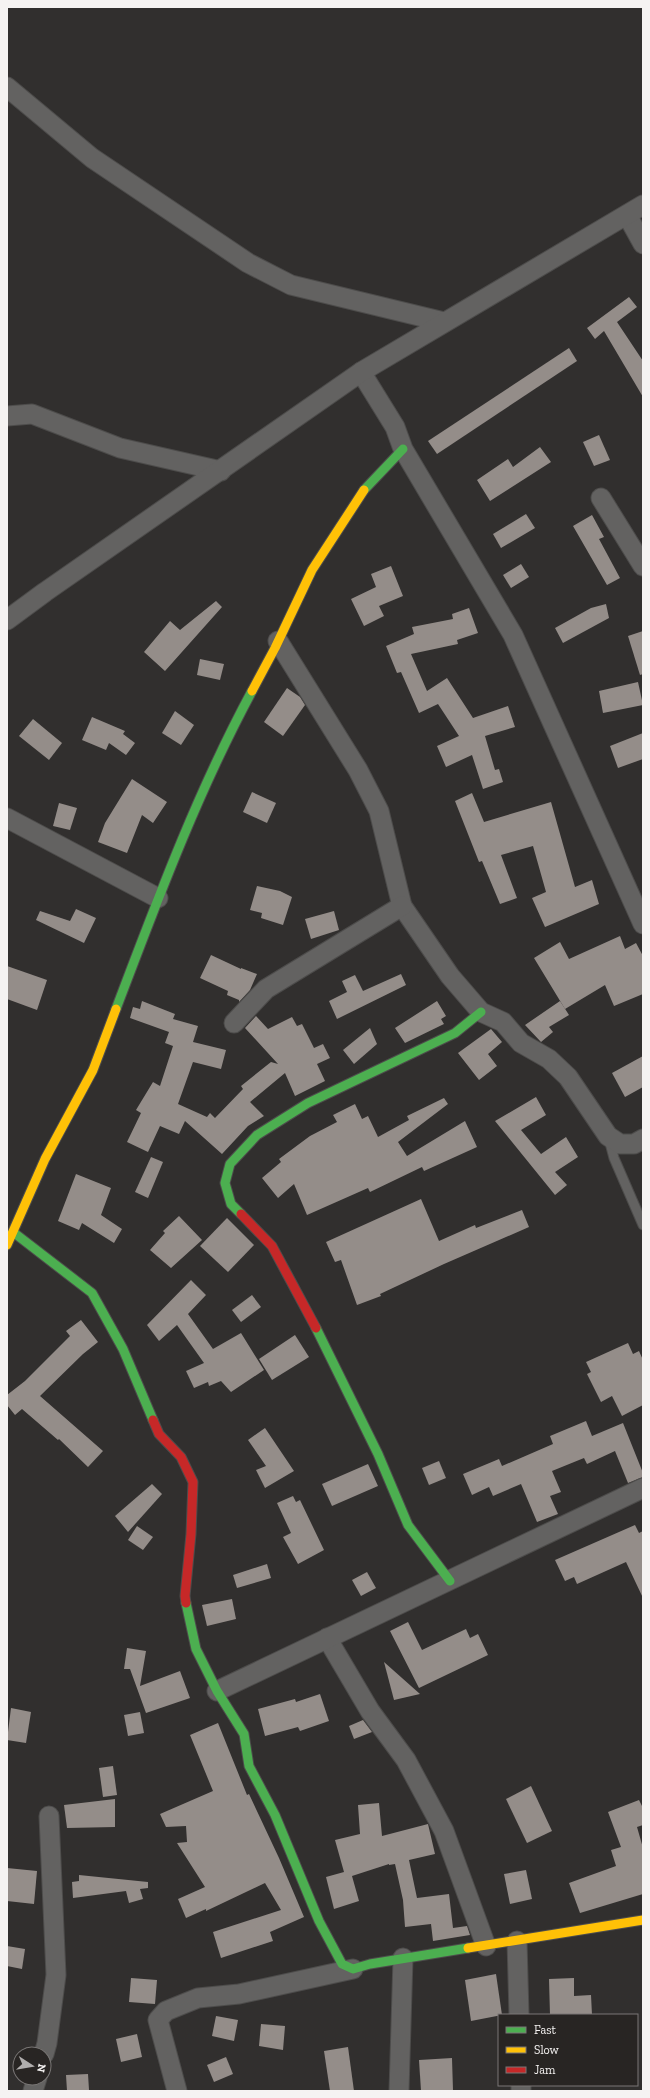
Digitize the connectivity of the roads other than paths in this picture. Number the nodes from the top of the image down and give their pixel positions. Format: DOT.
graph roads {
  1 [pos="7,88"];
  2 [pos="643,205"];
  3 [pos="627,215"];
  4 [pos="643,244"];
  5 [pos="444,322"];
  6 [pos="361,372"];
  7 [pos="7,416"];
  8 [pos="403,449"];
  9 [pos="221,471"];
  10 [pos="601,498"];
  11 [pos="643,566"];
  12 [pos="7,620"];
  13 [pos="278,641"];
  14 [pos="7,818"];
  15 [pos="158,898"];
  16 [pos="402,906"];
  17 [pos="643,924"];
  18 [pos="481,1012"];
  19 [pos="234,1023"];
  20 [pos="608,1136"];
  21 [pos="643,1139"];
  22 [pos="643,1225"];
  23 [pos="13,1232"];
  24 [pos="7,1245"];
  25 [pos="643,1488"];
  26 [pos="450,1581"];
  27 [pos="327,1638"];
  28 [pos="217,1691"];
  29 [pos="49,1816"];
  30 [pos="643,1920"];
  31 [pos="517,1940"];
  32 [pos="486,1946"];
  33 [pos="404,1958"];
  34 [pos="353,1969"];
  35 [pos="519,2014"];
  36 [pos="46,2046"];
  37 [pos="177,2091"];
  38 [pos="399,2091"];
  1 -- 5 [label="street"];
  2 -- 3 [label="street"];
  3 -- 4 [label="street"];
  3 -- 5 [label="street"];
  5 -- 6 [label="street"];
  6 -- 8 [label="street"];
  6 -- 9 [label="street"];
  7 -- 9 [label="street"];
  8 -- 13 [label="street"];
  8 -- 17 [label="street"];
  9 -- 12 [label="street"];
  10 -- 11 [label="street"];
  13 -- 15 [label="street"];
  13 -- 16 [label="street"];
  14 -- 15 [label="street"];
  15 -- 23 [label="street"];
  16 -- 18 [label="street"];
  16 -- 19 [label="street"];
  18 -- 20 [label="street"];
  18 -- 26 [label="street"];
  20 -- 21 [label="street"];
  20 -- 22 [label="lane"];
  23 -- 24 [label="street"];
  23 -- 28 [label="street"];
  25 -- 26 [label="street"];
  26 -- 27 [label="street"];
  27 -- 28 [label="street"];
  27 -- 32 [label="street"];
  28 -- 34 [label="street"];
  29 -- 36 [label="street"];
  30 -- 31 [label="street"];
  31 -- 32 [label="street"];
  31 -- 35 [label="street"];
  32 -- 33 [label="street"];
  33 -- 34 [label="street"];
  33 -- 38 [label="street"];
  34 -- 37 [label="street"];
}
